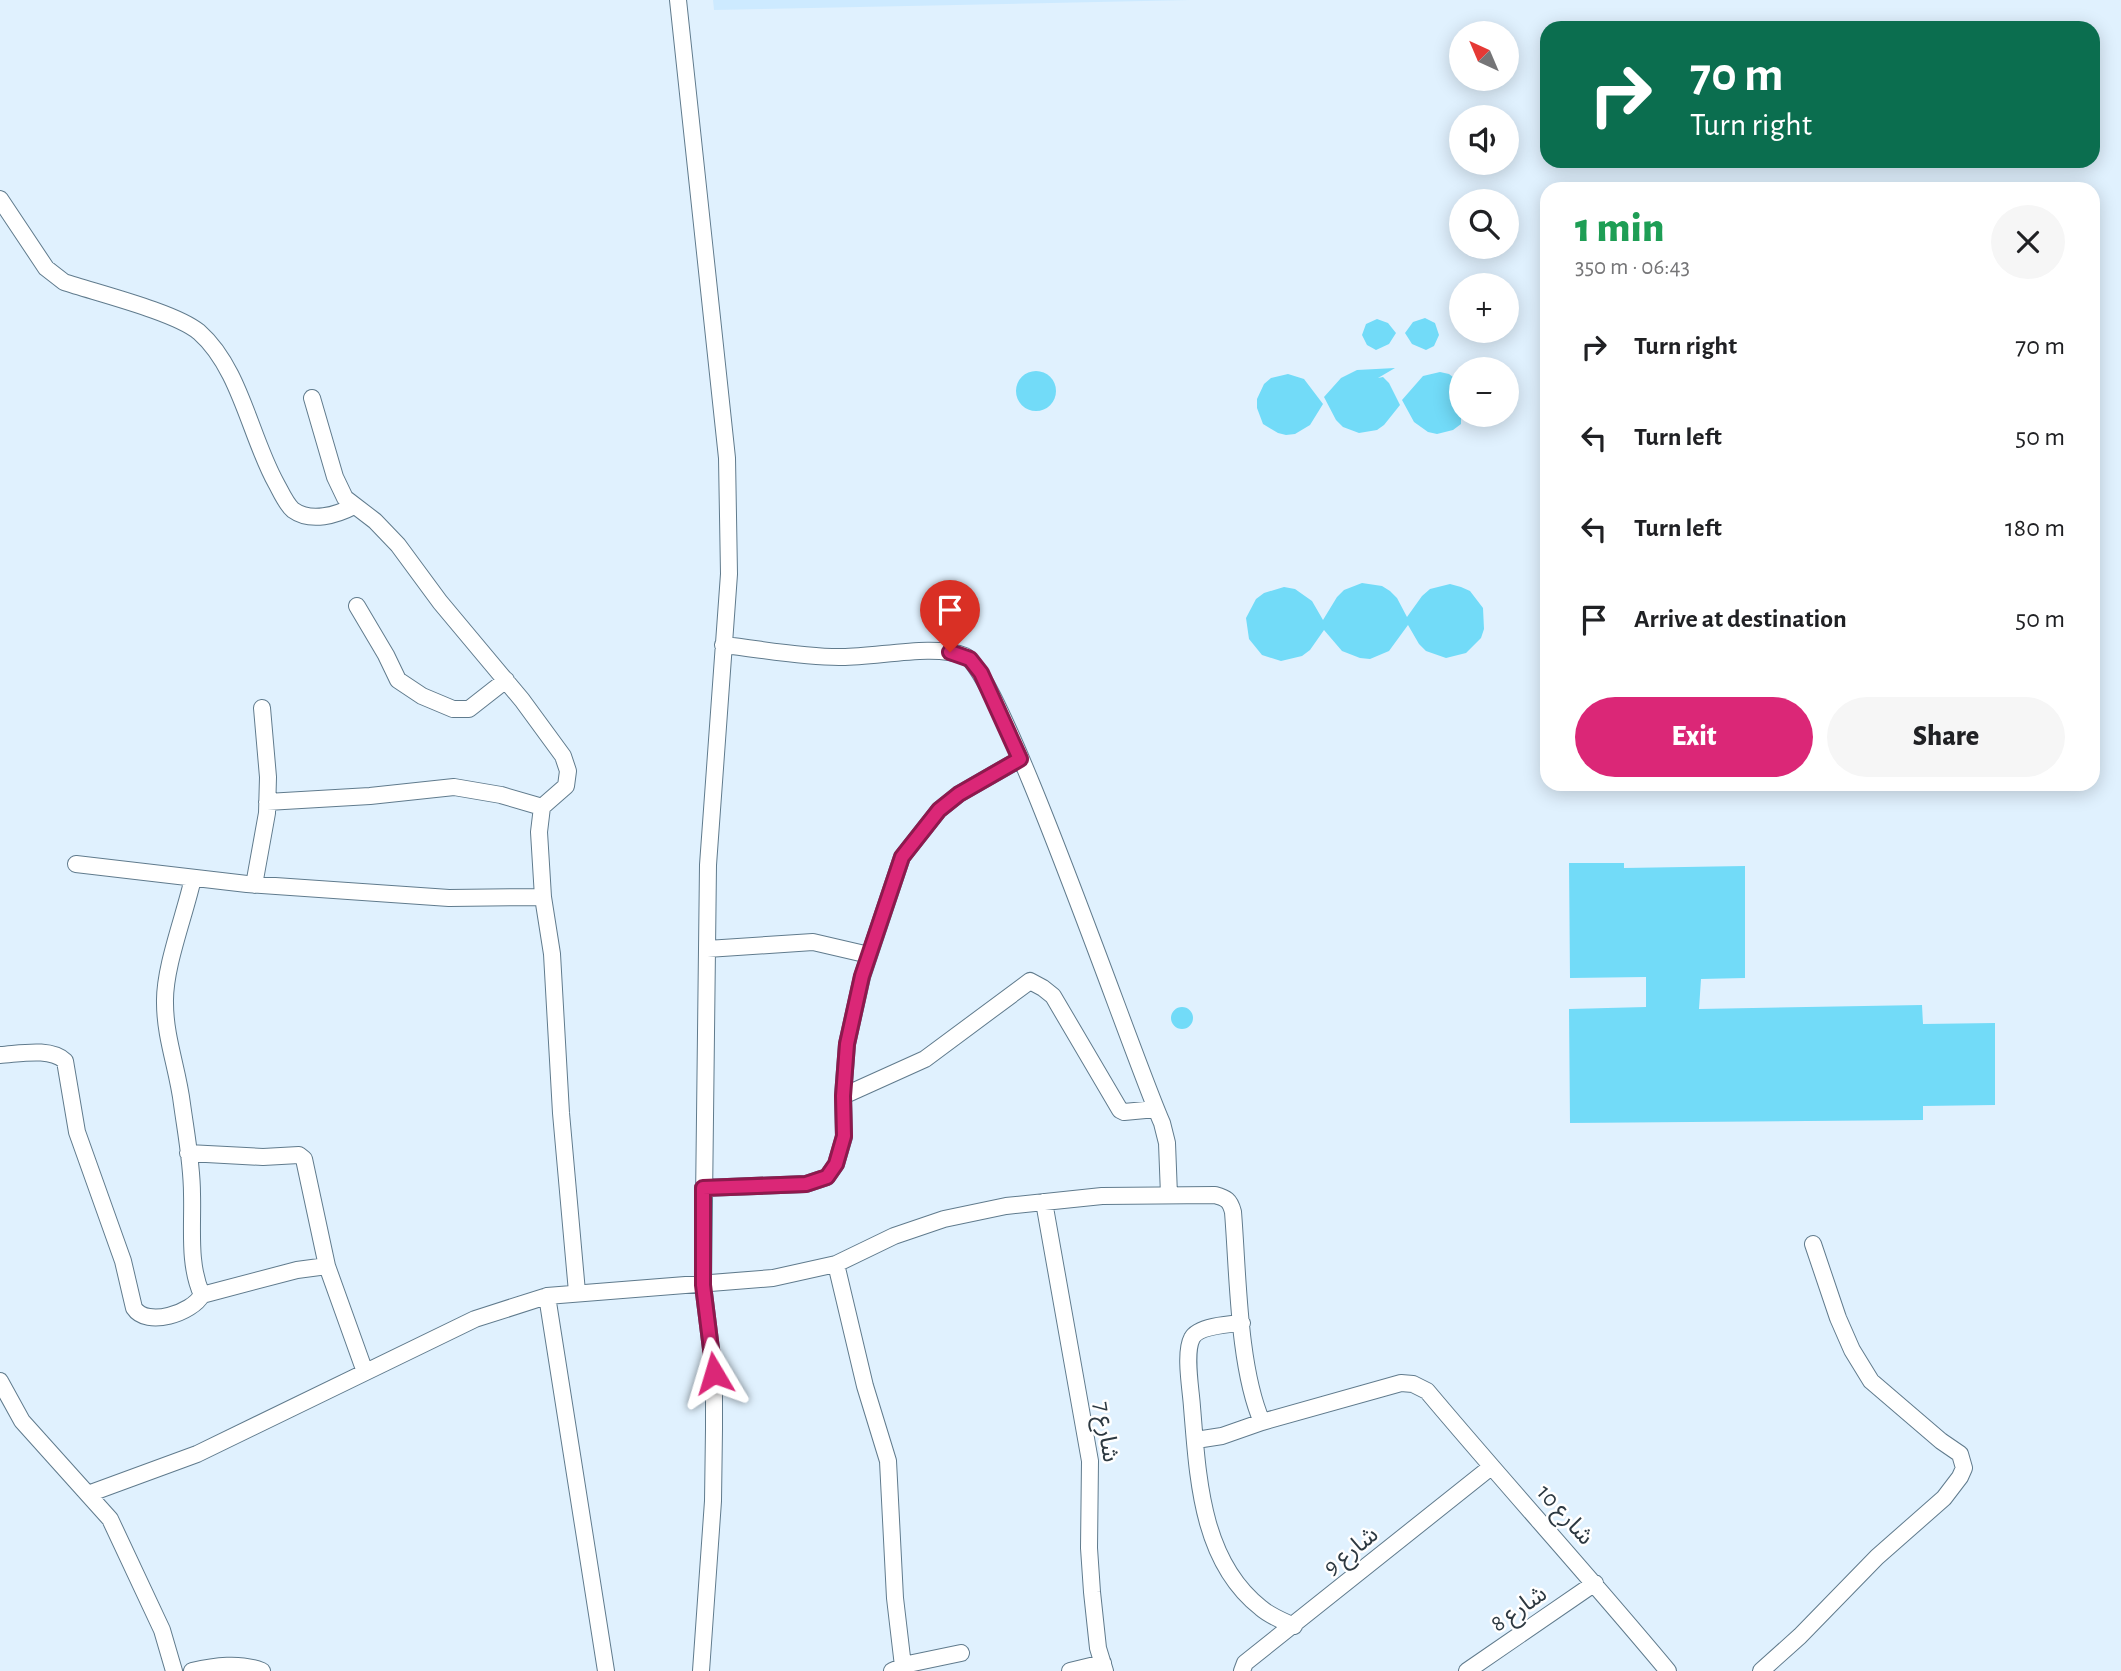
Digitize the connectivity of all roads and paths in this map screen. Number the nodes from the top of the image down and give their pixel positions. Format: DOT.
graph roads {
  1 [pos="678,0"];
  2 [pos="0,199"];
  3 [pos="312,398"];
  4 [pos="354,506"];
  5 [pos="357,606"];
  6 [pos="723,645"];
  7 [pos="506,681"];
  8 [pos="262,708"];
  9 [pos="1020,759"];
  10 [pos="267,802"];
  11 [pos="542,807"];
  12 [pos="76,864"];
  13 [pos="193,878"];
  14 [pos="254,885"];
  15 [pos="543,897"];
  16 [pos="707,949"];
  17 [pos="869,956"];
  18 [pos="0,1055"];
  19 [pos="843,1096"];
  20 [pos="1156,1109"];
  21 [pos="188,1153"];
  22 [pos="703,1188"];
  23 [pos="1169,1195"];
  24 [pos="1044,1202"];
  25 [pos="1814,1244"];
  26 [pos="836,1264"];
  27 [pos="327,1266"];
  28 [pos="703,1285"];
  29 [pos="577,1292"];
  30 [pos="202,1295"];
  31 [pos="547,1296"];
  32 [pos="1242,1323"];
  33 [pos="365,1372"];
  34 [pos="0,1381"];
  35 [pos="1262,1422"];
  36 [pos="1196,1440"];
  37 [pos="1492,1467"];
  38 [pos="88,1494"];
  39 [pos="1595,1583"];
  40 [pos="1294,1626"];
  41 [pos="961,1653"];
  42 [pos="1104,1667"];
  43 [pos="897,1668"];
  44 [pos="174,1671"];
  45 [pos="192,1671"];
  46 [pos="261,1671"];
  47 [pos="606,1671"];
  48 [pos="701,1671"];
  49 [pos="1070,1671"];
  50 [pos="1242,1671"];
  51 [pos="1467,1671"];
  52 [pos="1668,1671"];
  53 [pos="1760,1671"];
  1 -- 6 [label="street"];
  2 -- 4 [label="street"];
  3 -- 4 [label="street"];
  4 -- 7 [label="street"];
  5 -- 7 [label="street"];
  6 -- 9 [label="street"];
  6 -- 16 [label="street"];
  7 -- 11 [label="street"];
  8 -- 10 [label="street"];
  9 -- 17 [label="street"];
  9 -- 20 [label="street"];
  10 -- 11 [label="street"];
  10 -- 14 [label="street"];
  11 -- 15 [label="street"];
  12 -- 13 [label="street"];
  13 -- 14 [label="street"];
  13 -- 21 [label="street"];
  14 -- 15 [label="street"];
  15 -- 29 [label="street"];
  16 -- 17 [label="street"];
  16 -- 22 [label="street"];
  17 -- 19 [label="street"];
  18 -- 30 [label="street"];
  19 -- 20 [label="street"];
  19 -- 22 [label="street"];
  20 -- 23 [label="street"];
  21 -- 27 [label="street"];
  21 -- 30 [label="street"];
  22 -- 28 [label="street"];
  23 -- 24 [label="street"];
  23 -- 32 [label="street"];
  24 -- 26 [label="street"];
  24 -- 42 [label="street, شارع 7"];
  25 -- 53 [label="street"];
  26 -- 28 [label="street"];
  26 -- 43 [label="street"];
  27 -- 30 [label="street"];
  27 -- 33 [label="street"];
  28 -- 29 [label="street"];
  28 -- 48 [label="street"];
  29 -- 31 [label="street"];
  31 -- 33 [label="street"];
  31 -- 47 [label="street"];
  32 -- 35 [label="street"];
  32 -- 36 [label="street"];
  33 -- 38 [label="street"];
  34 -- 38 [label="street"];
  35 -- 36 [label="street"];
  35 -- 37 [label="street, شارع 10"];
  36 -- 40 [label="street"];
  37 -- 39 [label="street, شارع 10"];
  37 -- 40 [label="street, شارع 9"];
  38 -- 44 [label="street"];
  39 -- 51 [label="street, شارع 8"];
  39 -- 52 [label="street, شارع 10"];
  40 -- 50 [label="street, شارع 9"];
  41 -- 43 [label="street"];
  42 -- 49 [label="street"];
  45 -- 46 [label="street"];
}
